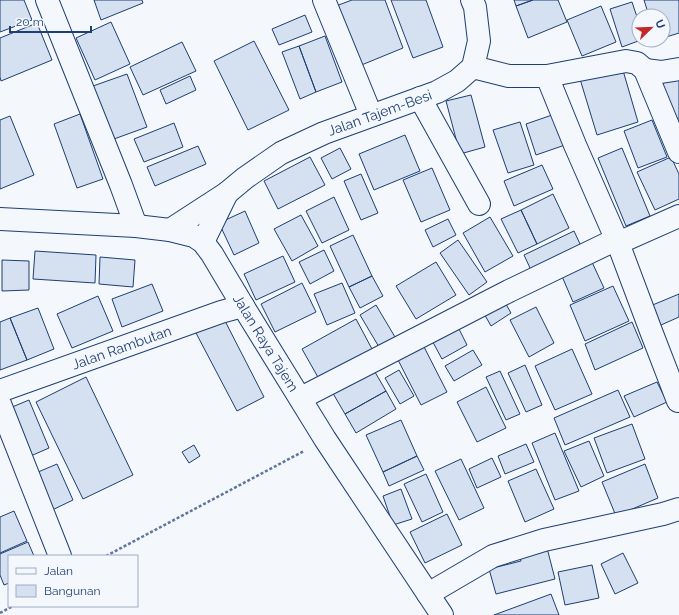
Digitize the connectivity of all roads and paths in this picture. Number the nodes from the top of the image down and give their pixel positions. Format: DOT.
graph roads {
  1 [pos="47,0"];
  2 [pos="324,0"];
  3 [pos="472,0"];
  4 [pos="473,67"];
  5 [pos="679,69"];
  6 [pos="645,70"];
  7 [pos="547,76"];
  8 [pos="420,98"];
  9 [pos="371,115"];
  10 [pos="679,152"];
  11 [pos="227,193"];
  12 [pos="479,204"];
  13 [pos="679,216"];
  14 [pos="0,219"];
  15 [pos="136,226"];
  16 [pos="170,230"];
  17 [pos="618,241"];
  18 [pos="204,242"];
  19 [pos="243,306"];
  20 [pos="0,391"];
  21 [pos="301,398"];
  22 [pos="679,401"];
  23 [pos="0,404"];
  24 [pos="325,439"];
  25 [pos="679,508"];
  26 [pos="60,555"];
  27 [pos="108,555"];
  28 [pos="428,594"];
  29 [pos="11,607"];
  30 [pos="0,613"];
  31 [pos="442,615"];
  1 -- 15 [label="street"];
  2 -- 9 [label="street"];
  3 -- 4 [label="street"];
  4 -- 7 [label="street"];
  4 -- 8 [label="street, Jalan Tajem-Besi"];
  5 -- 6 [label="street"];
  6 -- 7 [label="street"];
  6 -- 10 [label="street"];
  7 -- 17 [label="street"];
  8 -- 9 [label="street, Jalan Tajem-Besi"];
  8 -- 12 [label="street"];
  9 -- 11 [label="street, Jalan Tajem-Besi"];
  11 -- 16 [label="street, Jalan Tajem-Besi"];
  11 -- 18 [label="street, Jalan Tajem-Besi"];
  13 -- 17 [label="street"];
  14 -- 15 [label="street"];
  15 -- 16 [label="street"];
  16 -- 18 [label="street"];
  17 -- 21 [label="street"];
  17 -- 22 [label="street"];
  18 -- 19 [label="street, Jalan Raya Tajem"];
  19 -- 20 [label="street, Jalan Rambutan"];
  19 -- 21 [label="street, Jalan Raya Tajem"];
  21 -- 24 [label="street, Jalan Raya Tajem"];
  23 -- 26 [label="street"];
  24 -- 27 [label="path"];
  24 -- 28 [label="street, Jalan Raya Tajem"];
  25 -- 28 [label="street"];
  28 -- 31 [label="street, Jalan Raya Tajem"];
  29 -- 30 [label="path"];
}
